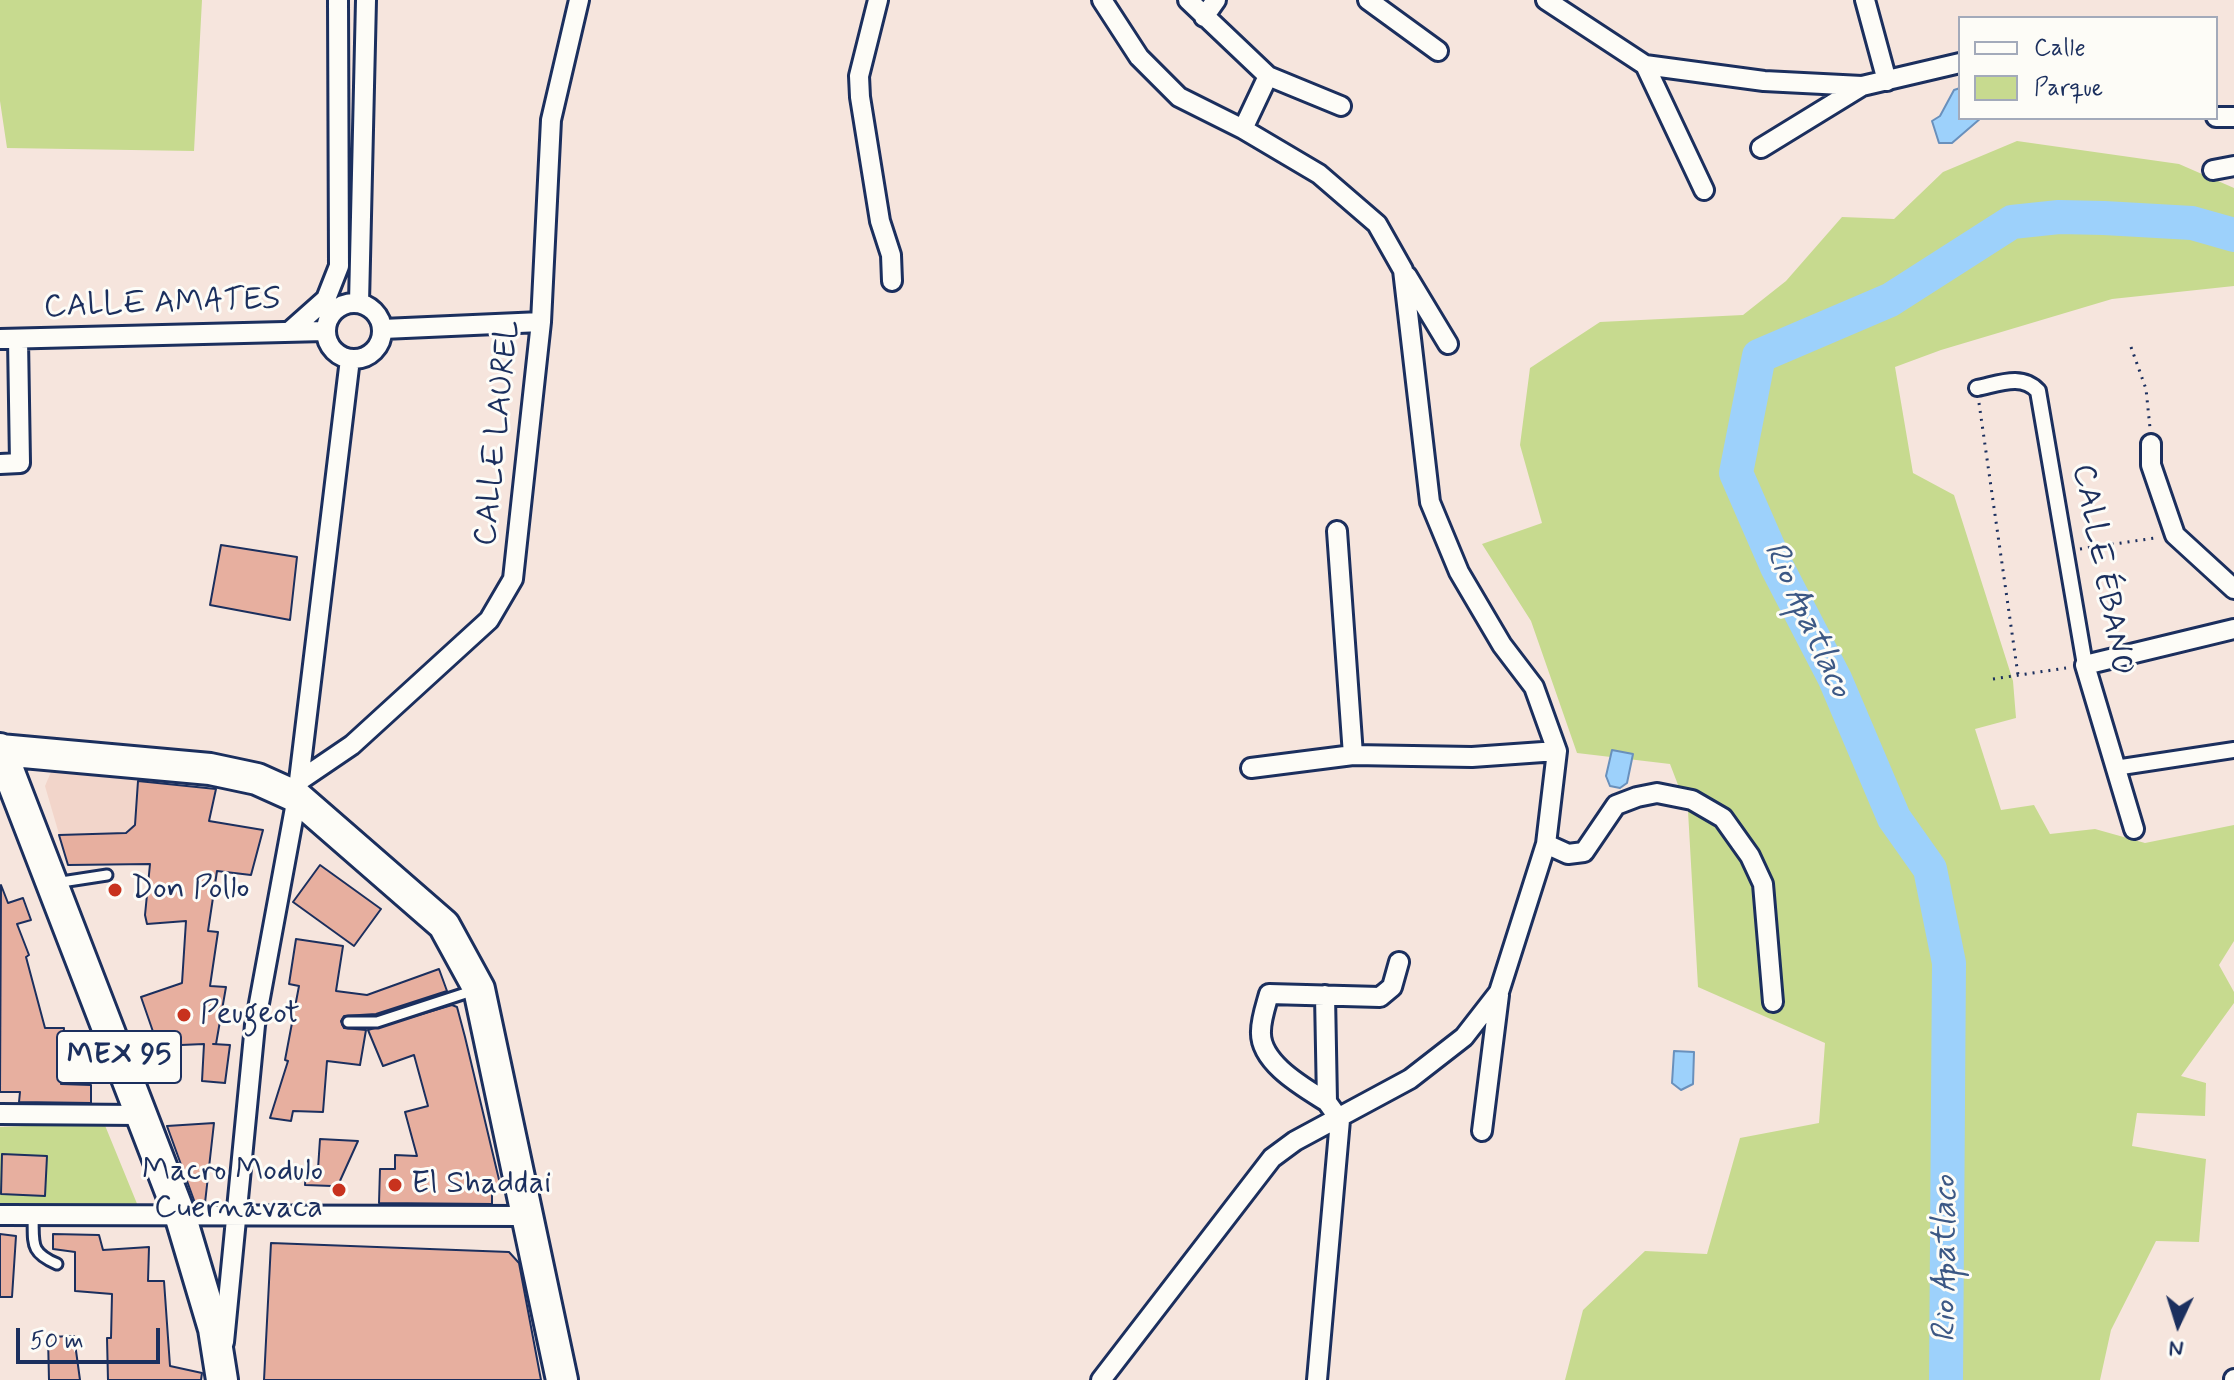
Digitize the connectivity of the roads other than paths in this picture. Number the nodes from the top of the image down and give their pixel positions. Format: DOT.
graph roads {
  1 [pos="338,0"];
  2 [pos="366,0"];
  3 [pos="579,0"];
  4 [pos="878,0"];
  5 [pos="1102,0"];
  6 [pos="1188,0"];
  7 [pos="1216,0"];
  8 [pos="1368,0"];
  9 [pos="1546,0"];
  10 [pos="1865,0"];
  11 [pos="1204,17"];
  12 [pos="1438,51"];
  13 [pos="1958,63"];
  14 [pos="1645,65"];
  15 [pos="1268,76"];
  16 [pos="1887,81"];
  17 [pos="1862,86"];
  18 [pos="1341,106"];
  19 [pos="1243,129"];
  20 [pos="1761,148"];
  21 [pos="2234,166"];
  22 [pos="2213,170"];
  23 [pos="1704,190"];
  24 [pos="1403,270"];
  25 [pos="892,281"];
  26 [pos="359,303"];
  27 [pos="541,322"];
  28 [pos="383,329"];
  29 [pos="290,331"];
  30 [pos="325,331"];
  31 [pos="9,339"];
  32 [pos="1448,344"];
  33 [pos="350,359"];
  34 [pos="1977,388"];
  35 [pos="2151,444"];
  36 [pos="0,464"];
  37 [pos="1337,531"];
  38 [pos="2234,589"];
  39 [pos="2234,629"];
  40 [pos="2085,665"];
  41 [pos="0,750"];
  42 [pos="2234,750"];
  43 [pos="1557,751"];
  44 [pos="1353,755"];
  45 [pos="1251,768"];
  46 [pos="2115,768"];
  47 [pos="298,789"];
  48 [pos="2134,829"];
  49 [pos="1546,844"];
  50 [pos="107,875"];
  51 [pos="52,884"];
  52 [pos="1399,962"];
  53 [pos="479,989"];
  54 [pos="1499,992"];
  55 [pos="1325,995"];
  56 [pos="1773,1002"];
  57 [pos="348,1022"];
  58 [pos="1327,1102"];
  59 [pos="0,1114"];
  60 [pos="141,1115"];
  61 [pos="1340,1120"];
  62 [pos="1482,1131"];
  63 [pos="0,1215"];
  64 [pos="33,1216"];
  65 [pos="530,1216"];
  66 [pos="237,1217"];
  67 [pos="181,1218"];
  68 [pos="57,1264"];
  69 [pos="222,1374"];
  70 [pos="562,1380"];
  71 [pos="1101,1380"];
  72 [pos="1317,1380"];
  1 -- 29 [label="street"];
  2 -- 26 [label="street"];
  3 -- 27 [label="street, CALLE LAUREL"];
  4 -- 25 [label="street"];
  5 -- 19 [label="street"];
  6 -- 11 [label="street"];
  7 -- 11 [label="street"];
  8 -- 12 [label="street"];
  9 -- 14 [label="street"];
  10 -- 16 [label="street"];
  11 -- 15 [label="street"];
  13 -- 16 [label="street"];
  14 -- 17 [label="street"];
  14 -- 23 [label="street"];
  15 -- 18 [label="street"];
  15 -- 19 [label="street"];
  16 -- 17 [label="street"];
  17 -- 20 [label="street"];
  19 -- 24 [label="street"];
  21 -- 22 [label="street"];
  24 -- 32 [label="street"];
  24 -- 43 [label="street"];
  26 -- 28 [label="street"];
  26 -- 30 [label="street"];
  27 -- 28 [label="street"];
  27 -- 47 [label="street, CALLE LAUREL"];
  28 -- 33 [label="street"];
  29 -- 30 [label="street, CALLE AMATES"];
  29 -- 31 [label="street, CALLE AMATES"];
  30 -- 33 [label="street"];
  31 -- 36 [label="street"];
  33 -- 47 [label="street"];
  34 -- 40 [label="street, CALLE ÉBANO"];
  35 -- 38 [label="street"];
  37 -- 44 [label="street"];
  39 -- 40 [label="street"];
  40 -- 46 [label="street, CALLE ÉBANO"];
  41 -- 47 [label="main road"];
  41 -- 51 [label="main road, MEX 95"];
  42 -- 46 [label="street"];
  43 -- 44 [label="street"];
  43 -- 49 [label="street"];
  44 -- 45 [label="street"];
  46 -- 48 [label="street, CALLE ÉBANO"];
  47 -- 53 [label="main road"];
  47 -- 66 [label="street"];
  49 -- 54 [label="street"];
  49 -- 56 [label="street"];
  50 -- 51 [label="lane"];
  51 -- 60 [label="main road, MEX 95"];
  52 -- 55 [label="street"];
  53 -- 57 [label="lane"];
  53 -- 65 [label="main road"];
  54 -- 61 [label="street"];
  54 -- 62 [label="street"];
  55 -- 58 [label="street"];
  55 -- 58 [label="street"];
  58 -- 61 [label="street"];
  59 -- 60 [label="street"];
  60 -- 67 [label="main road, MEX 95"];
  61 -- 71 [label="street"];
  61 -- 72 [label="street"];
  63 -- 64 [label="street"];
  64 -- 67 [label="street"];
  64 -- 68 [label="lane"];
  65 -- 66 [label="street"];
  65 -- 70 [label="main road"];
  66 -- 67 [label="street"];
  66 -- 69 [label="street"];
  67 -- 69 [label="main road, MEX 95"];
}
